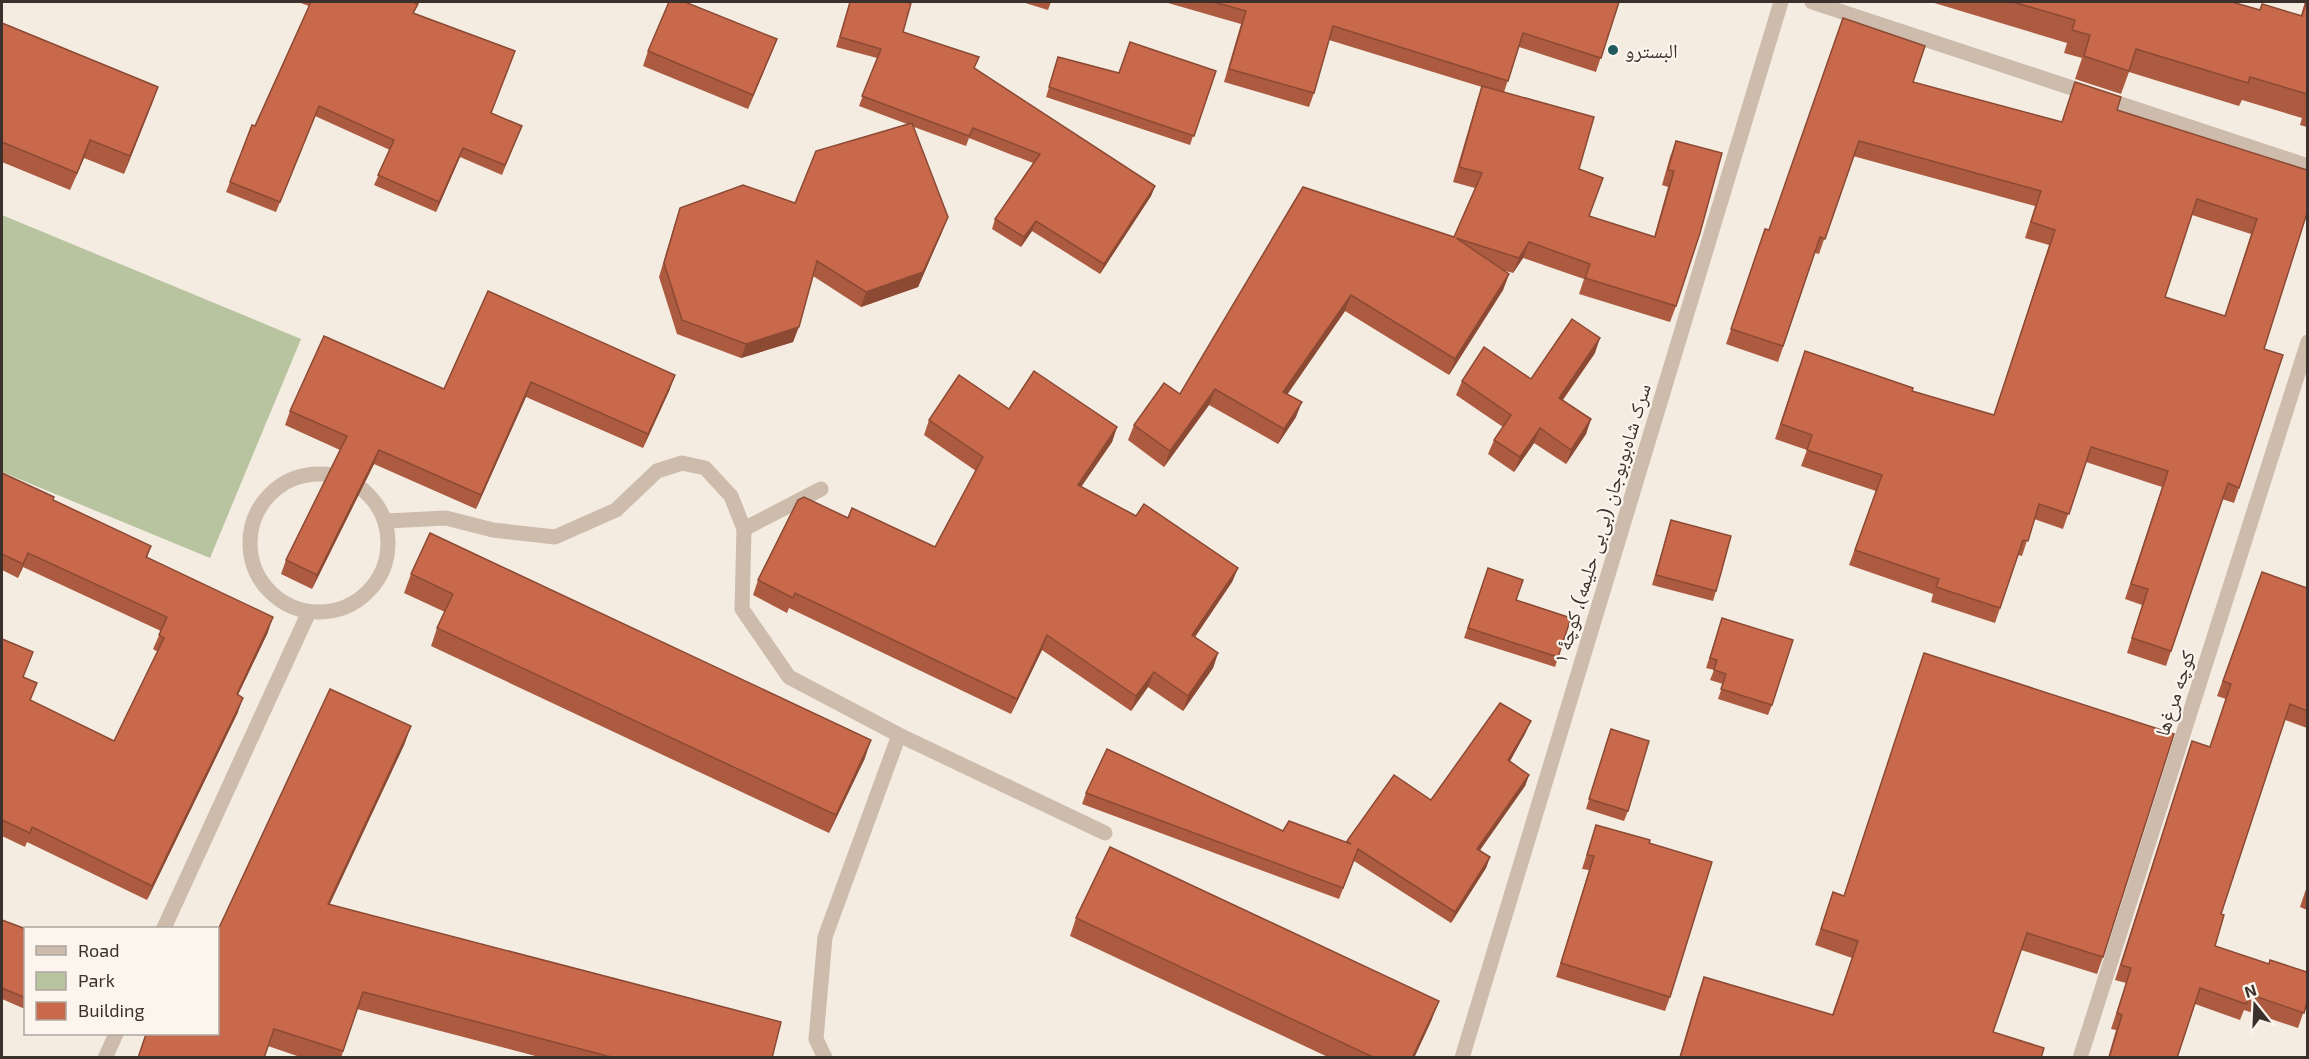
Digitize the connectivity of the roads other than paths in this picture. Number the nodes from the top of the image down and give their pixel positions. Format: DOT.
graph roads {
  1 [pos="1781,2"];
  2 [pos="1812,2"];
  3 [pos="2307,166"];
  4 [pos="2307,342"];
  5 [pos="821,489"];
  6 [pos="386,521"];
  7 [pos="744,529"];
  8 [pos="309,612"];
  9 [pos="900,735"];
  10 [pos="1105,833"];
  11 [pos="164,927"];
  12 [pos="116,1035"];
  13 [pos="105,1058"];
  14 [pos="825,1058"];
  15 [pos="1462,1058"];
  16 [pos="2080,1058"];
  1 -- 15 [label="street, سرک شاه‌بوبوجان (بی‌بی حلیمه)، کوچۀ ۱"];
  2 -- 3 [label="street"];
  4 -- 16 [label="street, کوچه مرغ‌ها"];
  5 -- 7 [label="street"];
  6 -- 7 [label="street"];
  6 -- 8 [label="street"];
  6 -- 8 [label="street"];
  7 -- 9 [label="street"];
  8 -- 11 [label="street"];
  9 -- 10 [label="street"];
  9 -- 14 [label="street"];
  12 -- 13 [label="street"];
}
